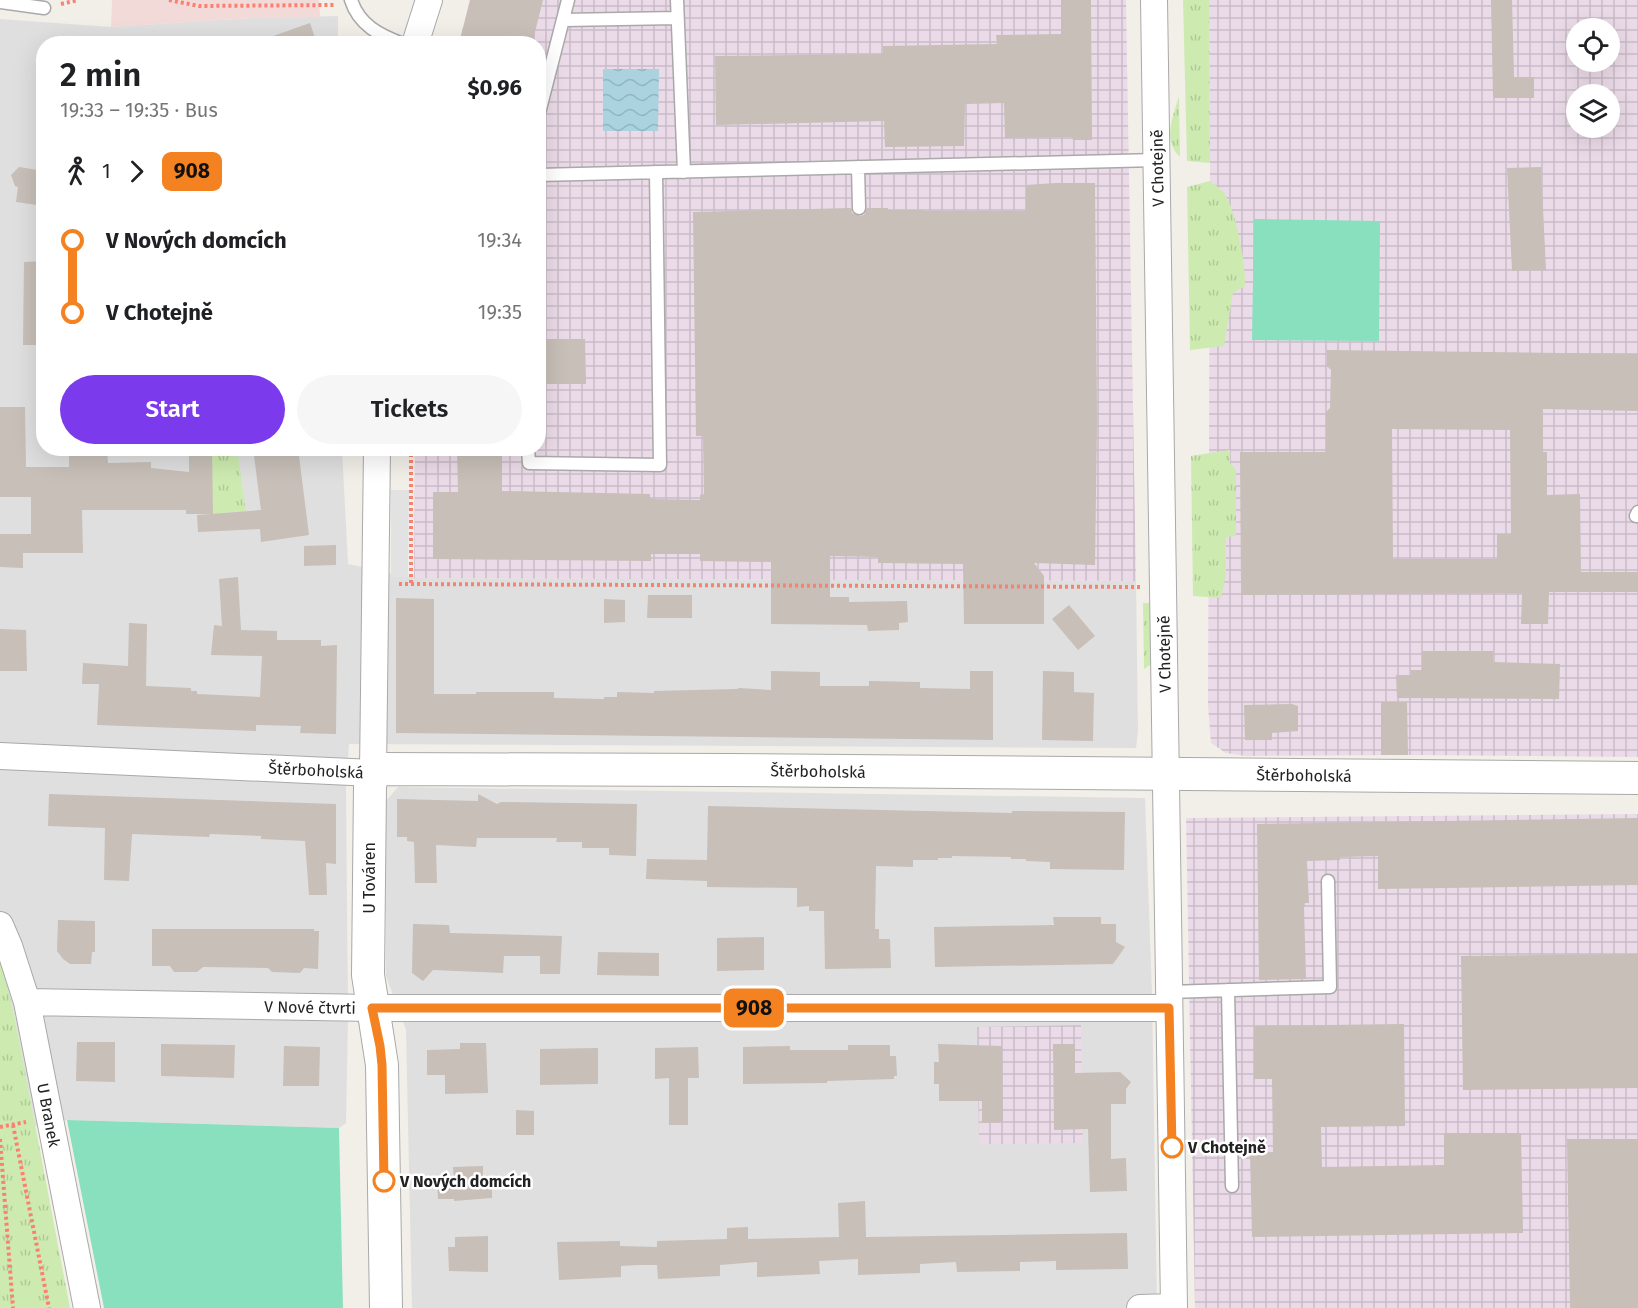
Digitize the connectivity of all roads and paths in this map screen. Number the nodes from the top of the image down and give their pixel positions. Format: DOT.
graph roads {
  1 [pos="169,0"];
  2 [pos="429,0"];
  3 [pos="568,0"];
  4 [pos="677,0"];
  5 [pos="1154,0"];
  6 [pos="0,3"];
  7 [pos="352,3"];
  8 [pos="44,8"];
  9 [pos="677,18"];
  10 [pos="563,20"];
  11 [pos="385,36"];
  12 [pos="418,36"];
  13 [pos="546,86"];
  14 [pos="1157,160"];
  15 [pos="858,167"];
  16 [pos="656,172"];
  17 [pos="684,172"];
  18 [pos="546,175"];
  19 [pos="859,208"];
  20 [pos="377,456"];
  21 [pos="411,456"];
  22 [pos="529,456"];
  23 [pos="376,584"];
  24 [pos="411,584"];
  25 [pos="1163,586"];
  26 [pos="0,756"];
  27 [pos="373,773"];
  28 [pos="1166,774"];
  29 [pos="1638,778"];
  30 [pos="1328,881"];
  31 [pos="0,925"];
  32 [pos="1228,990"];
  33 [pos="1169,1000"];
  34 [pos="27,1002"];
  35 [pos="372,1008"];
  36 [pos="0,1127"];
  37 [pos="0,1139"];
  38 [pos="1232,1186"];
  39 [pos="13,1308"];
  40 [pos="49,1308"];
  41 [pos="87,1308"];
  42 [pos="386,1308"];
  43 [pos="1140,1308"];
  44 [pos="1174,1308"];
  1 -- 7 [label="path"];
  2 -- 12 [label="street"];
  3 -- 10 [label="lane"];
  4 -- 9 [label="lane"];
  5 -- 14 [label="street, V Chotejně"];
  6 -- 8 [label="lane"];
  7 -- 11 [label="lane"];
  9 -- 10 [label="lane"];
  9 -- 17 [label="lane"];
  10 -- 13 [label="lane"];
  14 -- 15 [label="lane"];
  14 -- 25 [label="street, V Chotejně"];
  15 -- 17 [label="lane"];
  15 -- 19 [label="lane"];
  16 -- 17 [label="lane"];
  16 -- 18 [label="lane"];
  16 -- 22 [label="lane"];
  20 -- 23 [label="street, U Továren"];
  21 -- 24 [label="path"];
  23 -- 24 [label="path"];
  23 -- 27 [label="street, U Továren"];
  24 -- 25 [label="path"];
  25 -- 28 [label="street, V Chotejně"];
  26 -- 27 [label="street, Štěrboholská"];
  27 -- 28 [label="street, Štěrboholská"];
  27 -- 35 [label="street, U Továren"];
  28 -- 29 [label="street, Štěrboholská"];
  28 -- 33 [label="street, V Chotejně"];
  30 -- 32 [label="lane"];
  31 -- 34 [label="street, U Branek"];
  32 -- 33 [label="lane"];
  32 -- 38 [label="lane"];
  33 -- 35 [label="street, V Nové čtvrti"];
  33 -- 44 [label="street, V Chotejně"];
  34 -- 35 [label="street, V Nové čtvrti"];
  34 -- 41 [label="street, U Branek"];
  35 -- 42 [label="street, U Továren"];
  36 -- 40 [label="path"];
  37 -- 39 [label="path"];
  43 -- 44 [label="street"];
}
